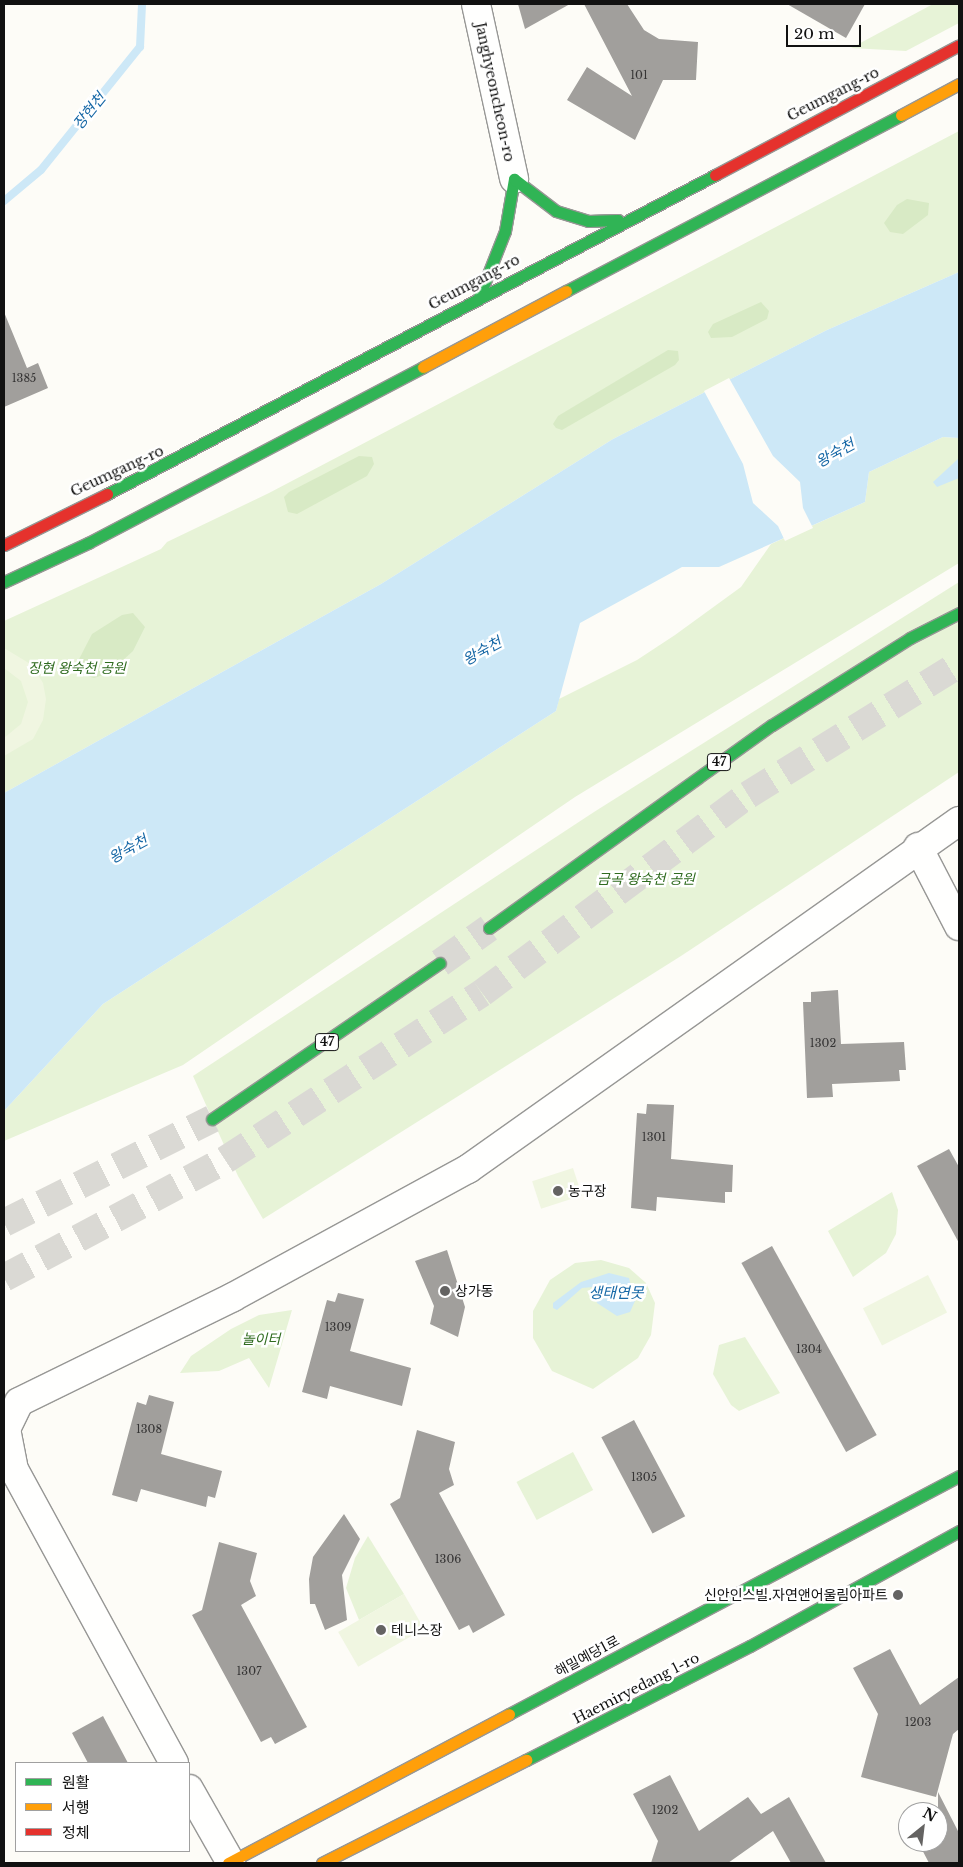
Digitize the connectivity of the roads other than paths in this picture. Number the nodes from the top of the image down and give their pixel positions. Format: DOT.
graph roads {
  1 [pos="476,4"];
  2 [pos="959,45"];
  3 [pos="959,84"];
  4 [pos="514,179"];
  5 [pos="625,219"];
  6 [pos="479,297"];
  7 [pos="4,545"];
  8 [pos="4,582"];
  9 [pos="959,613"];
  10 [pos="959,821"];
  11 [pos="918,847"];
  12 [pos="959,926"];
  13 [pos="489,928"];
  14 [pos="440,963"];
  15 [pos="212,1119"];
  16 [pos="959,1476"];
  17 [pos="959,1532"];
  18 [pos="173,1762"];
  19 [pos="190,1791"];
  20 [pos="230,1863"];
  21 [pos="322,1863"];
  1 -- 4 [label="street, Janghyeoncheon-ro"];
  2 -- 5 [label="main road, Geumgang-ro"];
  3 -- 8 [label="main road"];
  4 -- 5 [label="main road"];
  4 -- 6 [label="main road"];
  5 -- 6 [label="main road, Geumgang-ro"];
  6 -- 7 [label="main road, Geumgang-ro"];
  9 -- 13 [label="main road, 47"];
  10 -- 11 [label="street"];
  11 -- 12 [label="street"];
  11 -- 18 [label="street"];
  14 -- 15 [label="main road, 47"];
  16 -- 20 [label="main road, 해밀예당1로"];
  17 -- 21 [label="main road, Haemiryedang 1-ro"];
  19 -- 20 [label="street"];
}
